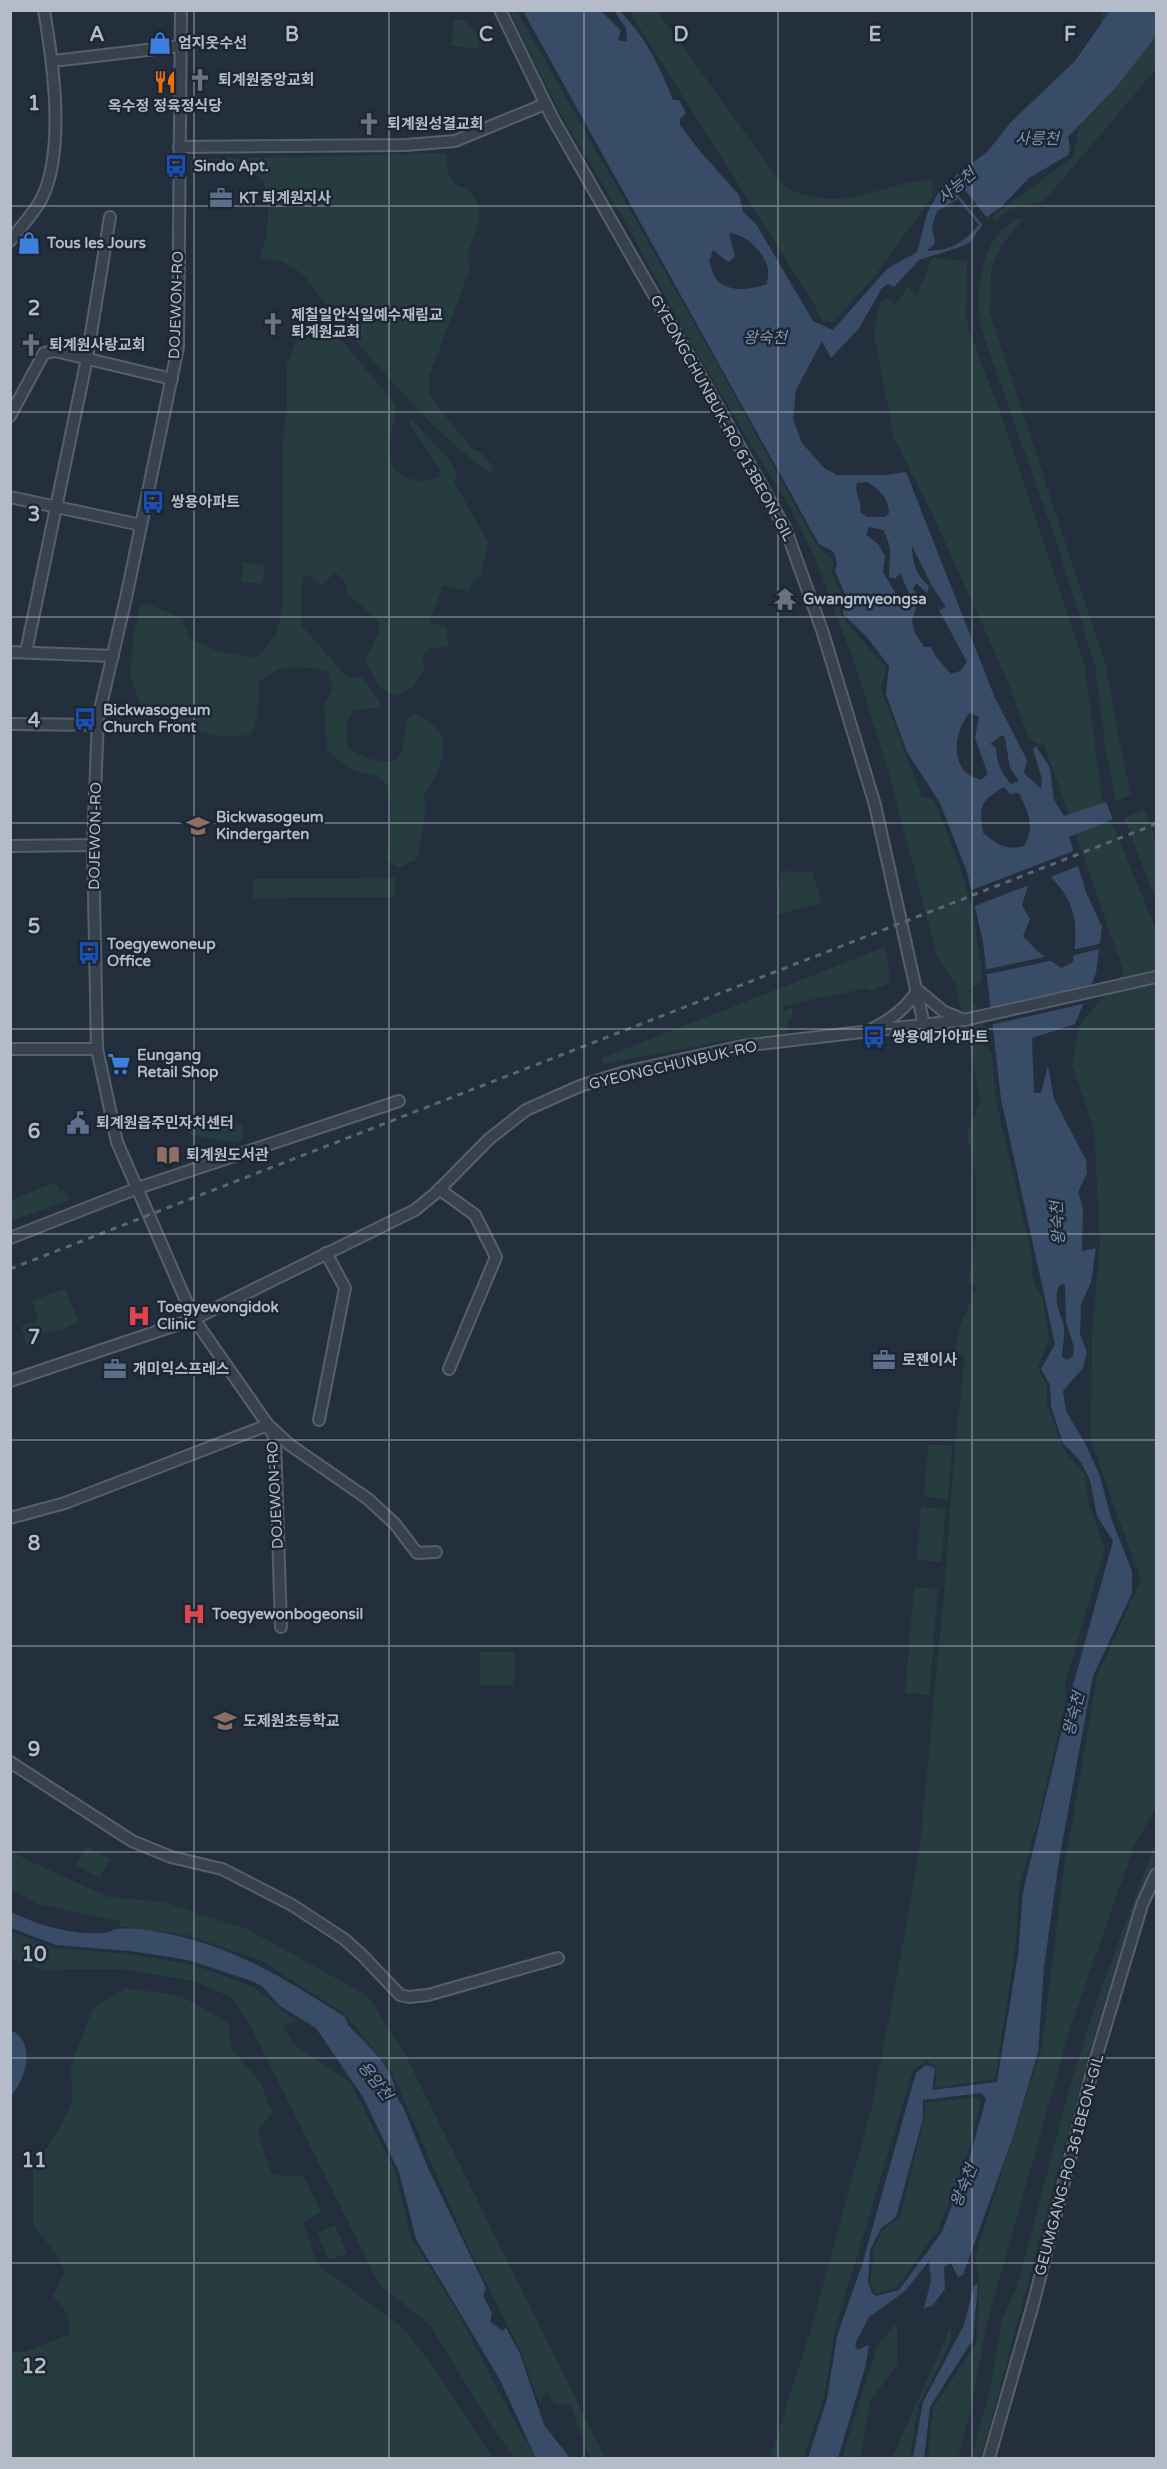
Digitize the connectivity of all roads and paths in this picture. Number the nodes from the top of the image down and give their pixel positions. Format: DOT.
graph roads {
  1 [pos="44,10"];
  2 [pos="181,10"];
  3 [pos="500,10"];
  4 [pos="181,46"];
  5 [pos="53,62"];
  6 [pos="545,104"];
  7 [pos="179,147"];
  8 [pos="110,217"];
  9 [pos="10,241"];
  10 [pos="87,358"];
  11 [pos="172,379"];
  12 [pos="10,416"];
  13 [pos="10,497"];
  14 [pos="56,507"];
  15 [pos="141,525"];
  16 [pos="10,652"];
  17 [pos="26,652"];
  18 [pos="113,656"];
  19 [pos="10,724"];
  20 [pos="98,725"];
  21 [pos="93,845"];
  22 [pos="10,846"];
  23 [pos="1156,977"];
  24 [pos="918,990"];
  25 [pos="964,1020"];
  26 [pos="924,1025"];
  27 [pos="865,1032"];
  28 [pos="10,1049"];
  29 [pos="97,1049"];
  30 [pos="399,1101"];
  31 [pos="138,1188"];
  32 [pos="439,1189"];
  33 [pos="10,1238"];
  34 [pos="326,1253"];
  35 [pos="194,1319"];
  36 [pos="449,1369"];
  37 [pos="10,1381"];
  38 [pos="319,1420"];
  39 [pos="268,1425"];
  40 [pos="10,1518"];
  41 [pos="436,1552"];
  42 [pos="280,1628"];
  43 [pos="10,1762"];
  44 [pos="1156,1874"];
  45 [pos="558,1958"];
  46 [pos="989,2458"];
  1 -- 5 [label="street"];
  2 -- 4 [label="street, DOJEWON-RO"];
  3 -- 6 [label="street, GYEONGCHUNBUK-RO 613BEON-GIL"];
  4 -- 5 [label="street"];
  4 -- 7 [label="street, DOJEWON-RO"];
  5 -- 9 [label="street"];
  6 -- 7 [label="street"];
  6 -- 24 [label="street, GYEONGCHUNBUK-RO 613BEON-GIL"];
  7 -- 11 [label="street, DOJEWON-RO"];
  8 -- 10 [label="street"];
  10 -- 11 [label="street"];
  10 -- 12 [label="street"];
  10 -- 14 [label="street"];
  11 -- 15 [label="street, DOJEWON-RO"];
  13 -- 14 [label="street"];
  14 -- 15 [label="street"];
  14 -- 17 [label="street"];
  15 -- 18 [label="street, DOJEWON-RO"];
  16 -- 17 [label="street"];
  17 -- 18 [label="street"];
  18 -- 20 [label="street, DOJEWON-RO"];
  19 -- 20 [label="street"];
  20 -- 21 [label="street, DOJEWON-RO"];
  21 -- 22 [label="street"];
  21 -- 29 [label="street, DOJEWON-RO"];
  23 -- 25 [label="street, GYEONGCHUNBUK-RO"];
  24 -- 25 [label="street"];
  24 -- 26 [label="street, GYEONGCHUNBUK-RO 613BEON-GIL"];
  24 -- 27 [label="street"];
  25 -- 26 [label="street, GYEONGCHUNBUK-RO"];
  26 -- 27 [label="street, GYEONGCHUNBUK-RO"];
  27 -- 32 [label="street, GYEONGCHUNBUK-RO"];
  28 -- 29 [label="street"];
  29 -- 31 [label="street, DOJEWON-RO"];
  30 -- 31 [label="street"];
  31 -- 33 [label="street"];
  31 -- 35 [label="street, DOJEWON-RO"];
  32 -- 34 [label="street, GYEONGCHUNBUK-RO"];
  32 -- 36 [label="street"];
  34 -- 35 [label="street, GYEONGCHUNBUK-RO"];
  34 -- 38 [label="street"];
  35 -- 37 [label="street, GYEONGCHUNBUK-RO"];
  35 -- 39 [label="street, DOJEWON-RO"];
  39 -- 40 [label="street"];
  39 -- 41 [label="street"];
  39 -- 42 [label="street, DOJEWON-RO"];
  43 -- 45 [label="street"];
  44 -- 46 [label="street, GEUMGANG-RO 361BEON-GIL"];
}
